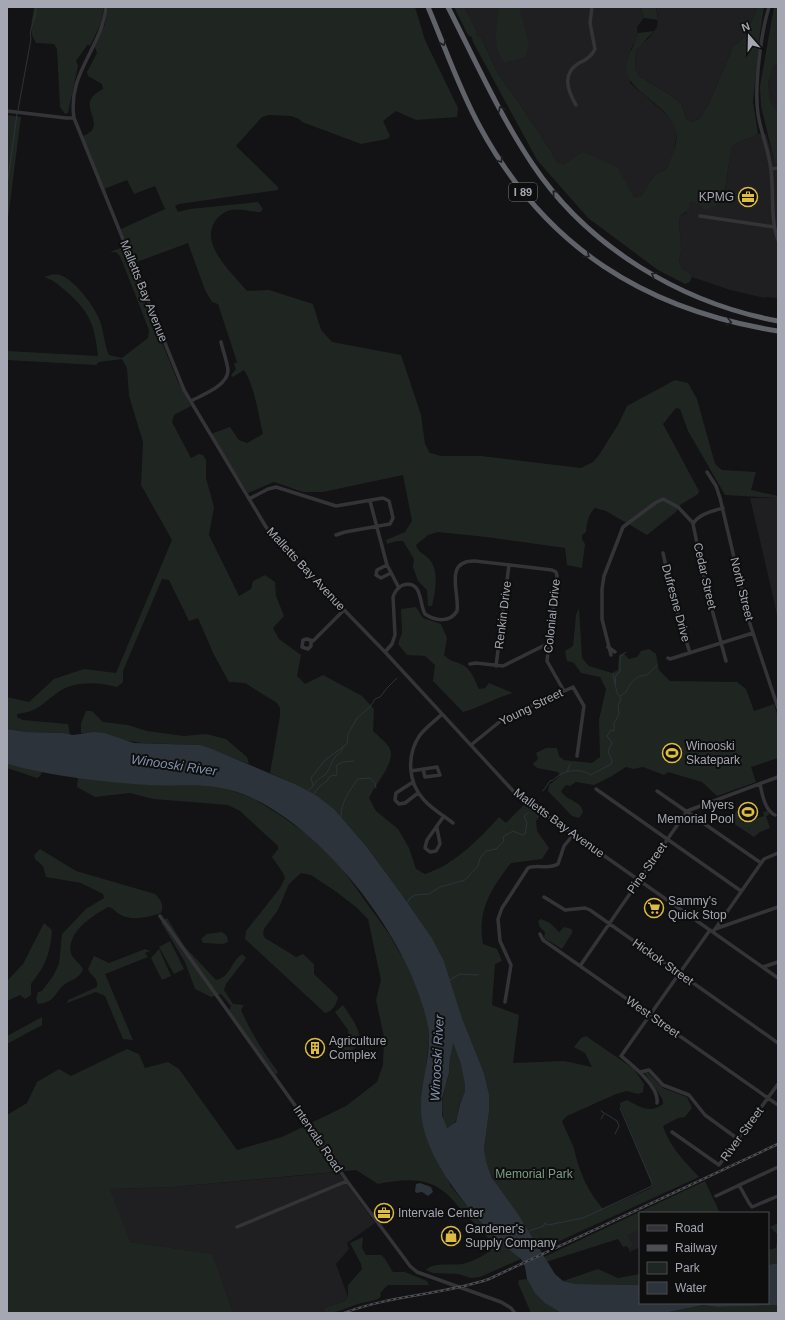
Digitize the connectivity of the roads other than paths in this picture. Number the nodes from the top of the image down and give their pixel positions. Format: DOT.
graph roads {
  1 [pos="106,7"];
  2 [pos="428,7"];
  3 [pos="448,7"];
  4 [pos="592,7"];
  5 [pos="770,7"];
  6 [pos="576,105"];
  7 [pos="7,110"];
  8 [pos="74,118"];
  9 [pos="778,168"];
  10 [pos="771,169"];
  11 [pos="700,216"];
  12 [pos="774,227"];
  13 [pos="778,240"];
  14 [pos="778,320"];
  15 [pos="778,331"];
  16 [pos="221,342"];
  17 [pos="190,402"];
  18 [pos="706,472"];
  19 [pos="249,499"];
  20 [pos="370,501"];
  21 [pos="723,508"];
  22 [pos="693,523"];
  23 [pos="376,526"];
  24 [pos="336,535"];
  25 [pos="663,554"];
  26 [pos="509,565"];
  27 [pos="387,566"];
  28 [pos="391,573"];
  29 [pos="399,588"];
  30 [pos="344,610"];
  31 [pos="753,633"];
  32 [pos="311,642"];
  33 [pos="549,643"];
  34 [pos="721,643"];
  35 [pos="608,647"];
  36 [pos="385,652"];
  37 [pos="615,652"];
  38 [pos="690,653"];
  39 [pos="611,655"];
  40 [pos="668,658"];
  41 [pos="726,661"];
  42 [pos="470,664"];
  43 [pos="496,666"];
  44 [pos="564,691"];
  45 [pos="778,708"];
  46 [pos="442,714"];
  47 [pos="471,745"];
  48 [pos="577,756"];
  49 [pos="423,769"];
  50 [pos="411,771"];
  51 [pos="778,777"];
  52 [pos="413,782"];
  53 [pos="760,784"];
  54 [pos="596,789"];
  55 [pos="657,791"];
  56 [pos="418,793"];
  57 [pos="686,811"];
  58 [pos="775,815"];
  59 [pos="444,816"];
  60 [pos="453,823"];
  61 [pos="437,828"];
  62 [pos="573,835"];
  63 [pos="667,839"];
  64 [pos="778,853"];
  65 [pos="761,863"];
  66 [pos="638,881"];
  67 [pos="741,891"];
  68 [pos="544,896"];
  69 [pos="778,906"];
  70 [pos="160,916"];
  71 [pos="609,923"];
  72 [pos="713,930"];
  73 [pos="540,934"];
  74 [pos="778,962"];
  75 [pos="580,966"];
  76 [pos="764,967"];
  77 [pos="680,973"];
  78 [pos="778,978"];
  79 [pos="506,1002"];
  80 [pos="650,1015"];
  81 [pos="778,1043"];
  82 [pos="640,1072"];
  83 [pos="778,1084"];
  84 [pos="768,1098"];
  85 [pos="657,1103"];
  86 [pos="778,1105"];
  87 [pos="672,1132"];
  88 [pos="738,1139"];
  89 [pos="778,1167"];
  90 [pos="346,1181"];
  91 [pos="739,1185"];
  92 [pos="716,1196"];
  93 [pos="778,1196"];
  94 [pos="237,1227"];
  95 [pos="515,1313"];
  1 -- 8 [label="street, Malletts Bay Avenue"];
  2 -- 15 [label="highway, I 89, one-way"];
  14 -- 3 [label="highway, I 89, one-way"];
  4 -- 6 [label="street"];
  5 -- 10 [label="street"];
  7 -- 8 [label="street"];
  8 -- 17 [label="street, Malletts Bay Avenue"];
  9 -- 10 [label="street"];
  10 -- 12 [label="street"];
  11 -- 12 [label="street"];
  12 -- 13 [label="street"];
  16 -- 17 [label="street"];
  17 -- 19 [label="street, Malletts Bay Avenue"];
  18 -- 21 [label="street, North Street"];
  19 -- 20 [label="street"];
  19 -- 30 [label="street, Malletts Bay Avenue"];
  20 -- 23 [label="street"];
  20 -- 23 [label="street"];
  21 -- 22 [label="street"];
  21 -- 31 [label="street, North Street"];
  22 -- 34 [label="street, Cedar Street"];
  22 -- 35 [label="street"];
  23 -- 24 [label="street"];
  23 -- 27 [label="street"];
  25 -- 38 [label="street, Dufresne Drive"];
  26 -- 29 [label="street, Colonial Drive"];
  26 -- 33 [label="street, Colonial Drive"];
  26 -- 43 [label="street, Renkin Drive"];
  27 -- 28 [label="street"];
  27 -- 28 [label="street"];
  28 -- 29 [label="street"];
  29 -- 36 [label="street"];
  30 -- 32 [label="street"];
  30 -- 36 [label="street, Malletts Bay Avenue"];
  31 -- 34 [label="street"];
  31 -- 45 [label="street, North Street"];
  33 -- 43 [label="street"];
  33 -- 44 [label="street, Colonial Drive"];
  34 -- 38 [label="street"];
  34 -- 41 [label="street, Cedar Street"];
  35 -- 37 [label="street"];
  35 -- 39 [label="street"];
  36 -- 46 [label="street, Malletts Bay Avenue"];
  38 -- 40 [label="street"];
  42 -- 43 [label="street"];
  44 -- 47 [label="street, Young Street"];
  44 -- 48 [label="street, Young Street"];
  46 -- 47 [label="street, Malletts Bay Avenue"];
  46 -- 50 [label="street"];
  47 -- 62 [label="street, Malletts Bay Avenue"];
  49 -- 49 [label="street"];
  49 -- 50 [label="street"];
  50 -- 52 [label="street"];
  51 -- 53 [label="street"];
  52 -- 56 [label="street"];
  52 -- 56 [label="street"];
  53 -- 57 [label="street"];
  53 -- 58 [label="street"];
  54 -- 63 [label="street"];
  55 -- 57 [label="street"];
  56 -- 59 [label="street"];
  57 -- 63 [label="street, Pine Street"];
  57 -- 65 [label="street"];
  59 -- 60 [label="street"];
  59 -- 61 [label="street"];
  61 -- 61 [label="street"];
  62 -- 66 [label="street, Malletts Bay Avenue"];
  62 -- 79 [label="street"];
  63 -- 66 [label="street, Pine Street"];
  63 -- 67 [label="street"];
  64 -- 65 [label="street"];
  65 -- 67 [label="street"];
  66 -- 71 [label="street, Pine Street"];
  66 -- 72 [label="street, Malletts Bay Avenue"];
  67 -- 72 [label="street"];
  68 -- 71 [label="street, Hickok Street"];
  69 -- 72 [label="street"];
  70 -- 90 [label="street, Intervale Road"];
  71 -- 75 [label="street, Pine Street"];
  71 -- 77 [label="street, Hickok Street"];
  72 -- 76 [label="street, Malletts Bay Avenue"];
  72 -- 77 [label="street"];
  73 -- 75 [label="street, West Street"];
  74 -- 76 [label="street"];
  75 -- 80 [label="street, West Street"];
  76 -- 78 [label="street, Malletts Bay Avenue"];
  77 -- 80 [label="street"];
  77 -- 81 [label="street, Hickok Street"];
  80 -- 82 [label="street"];
  80 -- 84 [label="street, West Street"];
  82 -- 85 [label="street"];
  82 -- 88 [label="street"];
  83 -- 84 [label="street, River Street"];
  84 -- 86 [label="street, West Street"];
  84 -- 88 [label="street, River Street"];
  87 -- 88 [label="street, River Street"];
  89 -- 91 [label="street"];
  90 -- 94 [label="street"];
  90 -- 95 [label="street, Intervale Road"];
  91 -- 92 [label="street"];
  91 -- 93 [label="street"];
}
